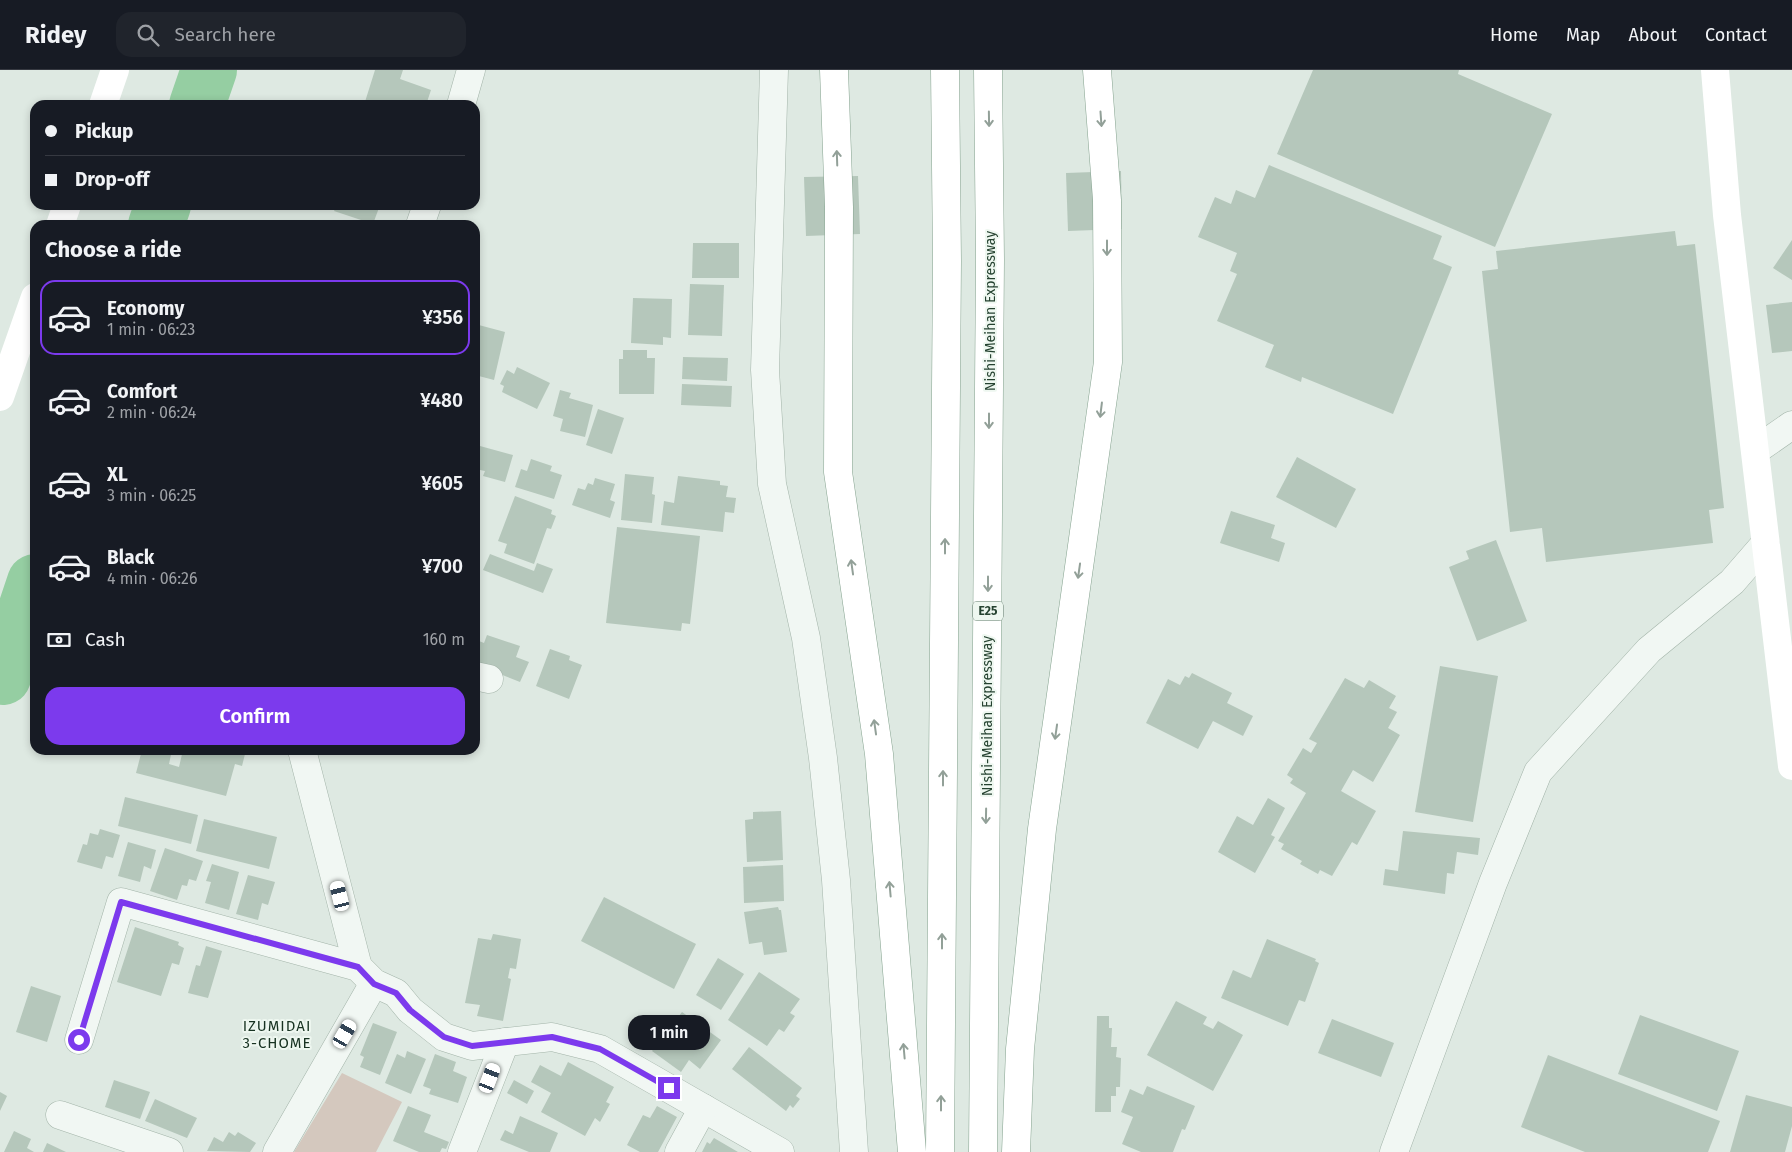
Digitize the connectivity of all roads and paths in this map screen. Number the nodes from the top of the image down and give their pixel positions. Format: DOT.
graph roads {
  1 [pos="115,70"];
  2 [pos="471,70"];
  3 [pos="774,70"];
  4 [pos="834,70"];
  5 [pos="945,70"];
  6 [pos="988,70"];
  7 [pos="1097,70"];
  8 [pos="1715,70"];
  9 [pos="105,100"];
  10 [pos="462,100"];
  11 [pos="30,311"];
  12 [pos="0,397"];
  13 [pos="1792,425"];
  14 [pos="1756,450"];
  15 [pos="1765,544"];
  16 [pos="303,755"];
  17 [pos="1792,766"];
  18 [pos="366,975"];
  19 [pos="79,1040"];
  20 [pos="505,1042"];
  21 [pos="703,1108"];
  22 [pos="60,1115"];
  23 [pos="169,1152"];
  24 [pos="277,1152"];
  25 [pos="462,1152"];
  26 [pos="679,1152"];
  27 [pos="780,1152"];
  28 [pos="854,1152"];
  29 [pos="912,1152"];
  30 [pos="940,1152"];
  31 [pos="982,1152"];
  32 [pos="1016,1152"];
  33 [pos="1394,1152"];
  1 -- 9 [label="main road"];
  2 -- 10 [label="street"];
  3 -- 28 [label="street"];
  29 -- 4 [label="main road, one-way"];
  30 -- 5 [label="main road, one-way"];
  6 -- 31 [label="main road, Nishi-Meihan Expressway / E25, one-way"];
  7 -- 32 [label="main road, one-way"];
  8 -- 14 [label="main road"];
  11 -- 12 [label="main road"];
  13 -- 14 [label="street"];
  14 -- 15 [label="main road"];
  15 -- 17 [label="main road"];
  15 -- 33 [label="street"];
  16 -- 18 [label="street"];
  18 -- 19 [label="street"];
  18 -- 20 [label="street"];
  18 -- 24 [label="street"];
  20 -- 21 [label="street"];
  20 -- 25 [label="street"];
  21 -- 26 [label="street"];
  21 -- 27 [label="street"];
  22 -- 23 [label="street"];
}
